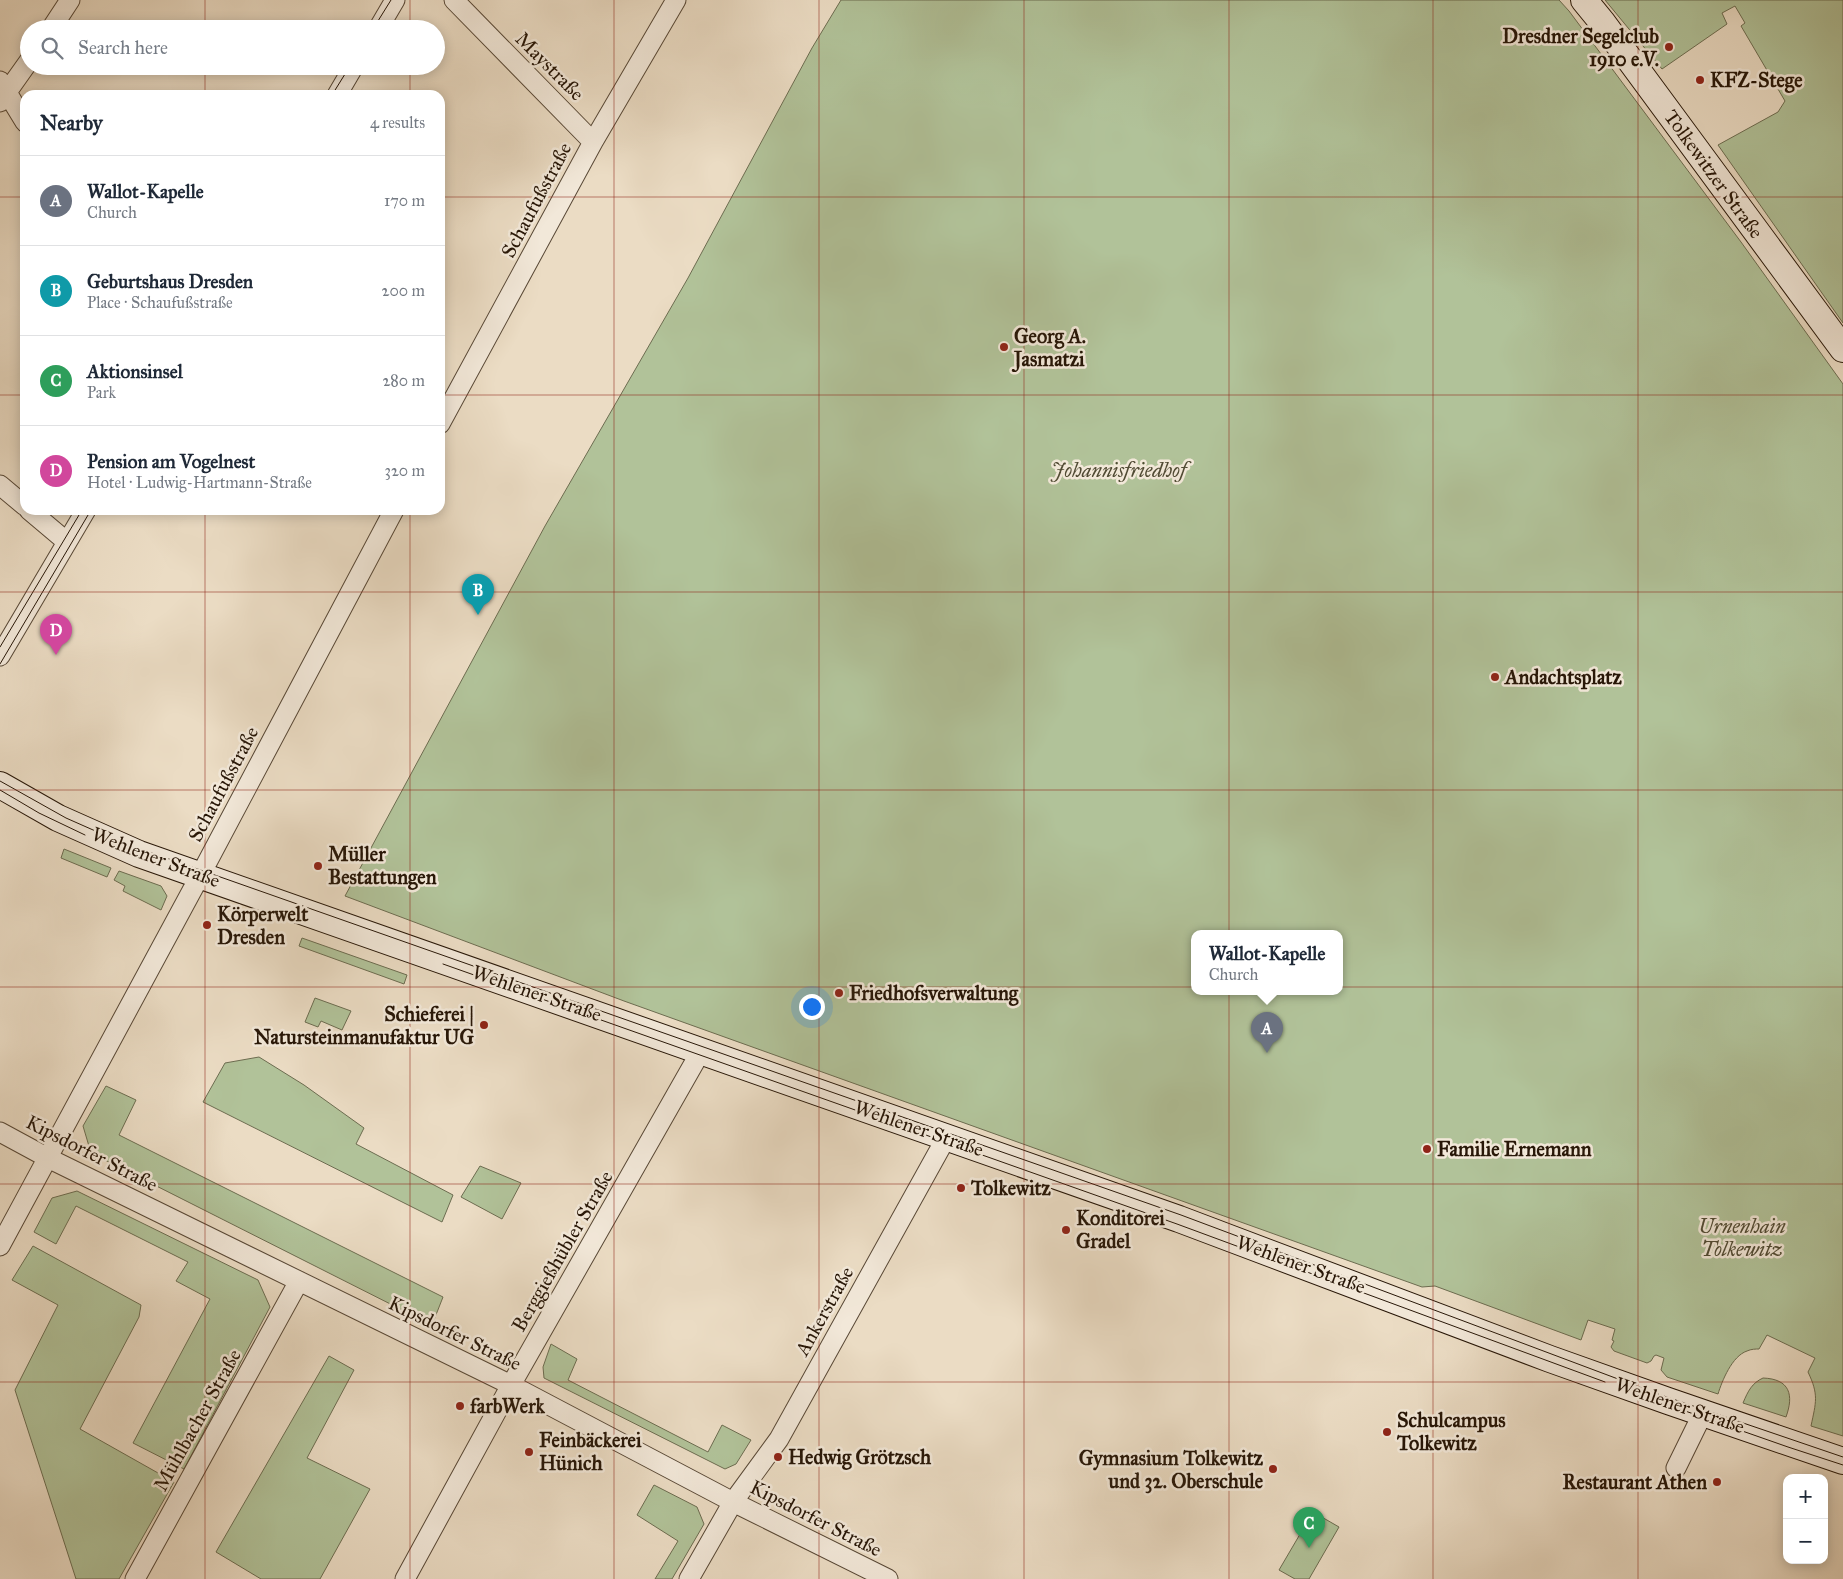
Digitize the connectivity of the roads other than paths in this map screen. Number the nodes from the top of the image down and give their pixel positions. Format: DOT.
graph roads {
  1 [pos="70,0"];
  2 [pos="396,0"];
  3 [pos="454,0"];
  4 [pos="676,0"];
  5 [pos="1584,0"];
  6 [pos="56,20"];
  7 [pos="384,20"];
  8 [pos="20,71"];
  9 [pos="348,75"];
  10 [pos="339,90"];
  11 [pos="2,92"];
  12 [pos="20,115"];
  13 [pos="593,142"];
  14 [pos="1843,349"];
  15 [pos="445,415"];
  16 [pos="0,485"];
  17 [pos="20,502"];
  18 [pos="35,515"];
  19 [pos="83,515"];
  20 [pos="391,515"];
  21 [pos="67,542"];
  22 [pos="0,656"];
  23 [pos="0,786"];
  24 [pos="200,875"];
  25 [pos="701,1051"];
  26 [pos="0,1132"];
  27 [pos="946,1138"];
  28 [pos="48,1158"];
  29 [pos="0,1246"];
  30 [pos="299,1282"];
  31 [pos="511,1385"];
  32 [pos="1703,1413"];
  33 [pos="1843,1461"];
  34 [pos="1676,1468"];
  35 [pos="734,1502"];
  36 [pos="135,1579"];
  37 [pos="405,1579"];
  38 [pos="688,1579"];
  39 [pos="888,1579"];
  1 -- 6 [label="street"];
  2 -- 7 [label="street"];
  3 -- 13 [label="street, Maystraße"];
  4 -- 13 [label="street, Schaufußstraße"];
  5 -- 14 [label="main road, Tolkewitzer Straße"];
  8 -- 11 [label="street"];
  9 -- 10 [label="street"];
  11 -- 12 [label="street"];
  13 -- 15 [label="street, Schaufußstraße"];
  16 -- 17 [label="street"];
  18 -- 21 [label="street"];
  19 -- 21 [label="street"];
  20 -- 24 [label="street, Schaufußstraße"];
  21 -- 22 [label="street"];
  23 -- 24 [label="main road, Wehlener Straße"];
  24 -- 25 [label="main road, Wehlener Straße"];
  24 -- 28 [label="street, Schaufußstraße"];
  25 -- 27 [label="main road, Wehlener Straße"];
  25 -- 31 [label="street, Berggießhübler Straße"];
  26 -- 28 [label="street, Kipsdorfer Straße"];
  27 -- 32 [label="main road, Wehlener Straße"];
  27 -- 35 [label="street, Ankerstraße"];
  28 -- 29 [label="street, Schaufußstraße"];
  28 -- 30 [label="street, Kipsdorfer Straße"];
  30 -- 31 [label="street, Kipsdorfer Straße"];
  30 -- 36 [label="street, Mühlbacher Straße"];
  31 -- 35 [label="street, Kipsdorfer Straße"];
  31 -- 37 [label="street, Berggießhübler Straße"];
  32 -- 33 [label="main road, Wehlener Straße"];
  32 -- 34 [label="street"];
  35 -- 38 [label="street, Ankerstraße"];
  35 -- 39 [label="street, Kipsdorfer Straße"];
}
